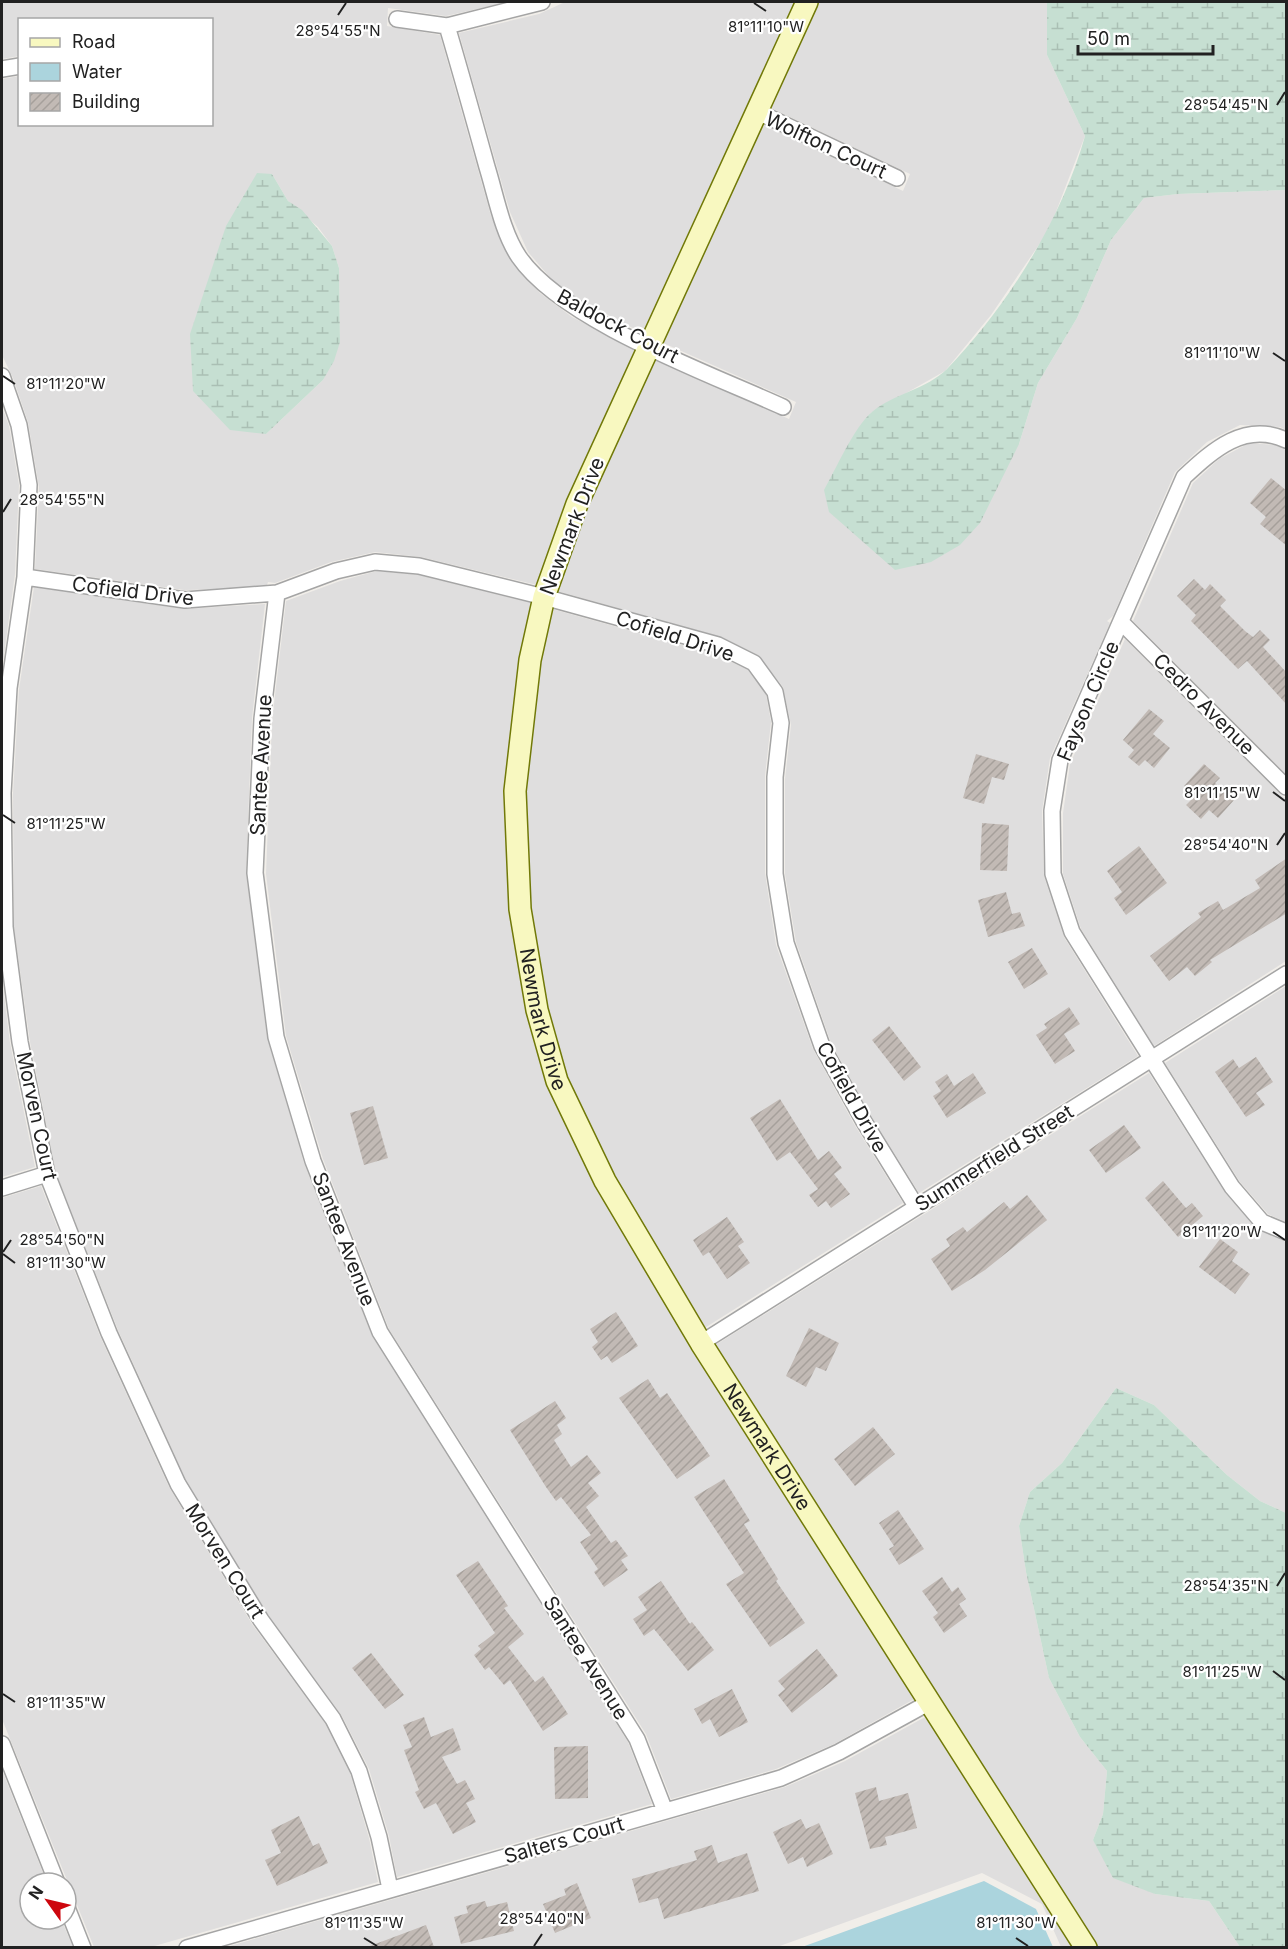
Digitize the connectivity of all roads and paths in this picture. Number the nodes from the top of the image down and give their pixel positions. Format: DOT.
graph roads {
  1 [pos="542,2"];
  2 [pos="807,2"];
  3 [pos="398,19"];
  4 [pos="447,26"];
  5 [pos="18,66"];
  6 [pos="2,69"];
  7 [pos="756,111"];
  8 [pos="897,178"];
  9 [pos="648,346"];
  10 [pos="2,375"];
  11 [pos="783,407"];
  12 [pos="1287,440"];
  13 [pos="25,576"];
  14 [pos="277,593"];
  15 [pos="544,597"];
  16 [pos="1121,622"];
  17 [pos="1287,787"];
  18 [pos="3,928"];
  19 [pos="1287,974"];
  20 [pos="1152,1059"];
  21 [pos="46,1174"];
  22 [pos="2,1188"];
  23 [pos="916,1206"];
  24 [pos="1287,1232"];
  25 [pos="700,1342"];
  26 [pos="930,1702"];
  27 [pos="2,1744"];
  28 [pos="665,1811"];
  29 [pos="52,1871"];
  30 [pos="390,1889"];
  31 [pos="77,1931"];
  32 [pos="83,1947"];
  33 [pos="187,1947"];
  34 [pos="1086,1947"];
  1 -- 4 [label="street"];
  2 -- 7 [label="street, Newmark Drive"];
  3 -- 4 [label="street"];
  4 -- 9 [label="street, Baldock Court"];
  5 -- 6 [label="street"];
  7 -- 8 [label="street, Wolfton Court"];
  7 -- 9 [label="street, Newmark Drive"];
  9 -- 11 [label="street, Baldock Court"];
  9 -- 15 [label="street, Newmark Drive"];
  10 -- 13 [label="street, Morven Court"];
  12 -- 16 [label="street, Fayson Circle"];
  13 -- 14 [label="street, Cofield Drive"];
  13 -- 18 [label="street, Morven Court"];
  14 -- 15 [label="street, Cofield Drive"];
  14 -- 28 [label="street, Santee Avenue"];
  15 -- 23 [label="street, Cofield Drive"];
  15 -- 25 [label="street, Newmark Drive"];
  16 -- 17 [label="street, Cedro Avenue"];
  16 -- 20 [label="street, Fayson Circle"];
  18 -- 21 [label="street, Morven Court"];
  19 -- 20 [label="street, Summerfield Street"];
  20 -- 23 [label="street, Summerfield Street"];
  20 -- 24 [label="street, Fayson Circle"];
  21 -- 22 [label="street"];
  21 -- 30 [label="street, Morven Court"];
  23 -- 25 [label="street, Summerfield Street"];
  25 -- 26 [label="street, Newmark Drive"];
  26 -- 28 [label="street, Salters Court"];
  26 -- 34 [label="street, Newmark Drive"];
  27 -- 29 [label="street"];
  28 -- 30 [label="street, Salters Court"];
  30 -- 33 [label="street, Salters Court"];
  31 -- 32 [label="street"];
}
